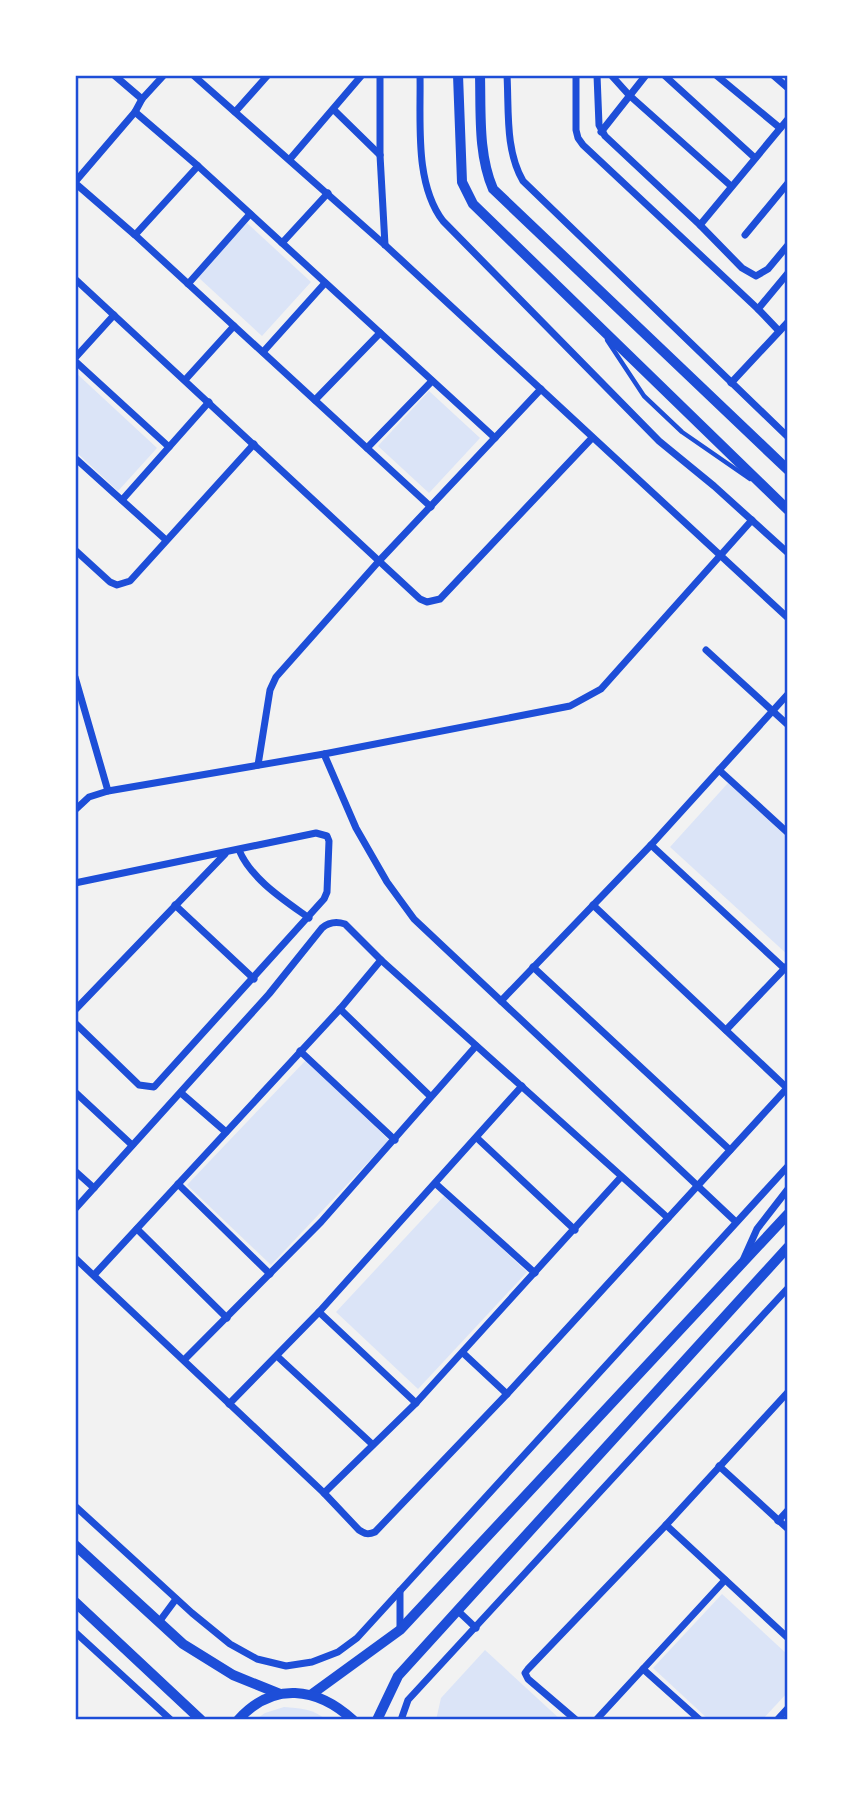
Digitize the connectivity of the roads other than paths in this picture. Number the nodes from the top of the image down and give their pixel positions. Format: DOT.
graph roads {
  1 [pos="114,75"];
  2 [pos="164,75"];
  3 [pos="193,75"];
  4 [pos="268,75"];
  5 [pos="362,75"];
  6 [pos="380,75"];
  7 [pos="420,75"];
  8 [pos="458,75"];
  9 [pos="480,75"];
  10 [pos="507,75"];
  11 [pos="576,75"];
  12 [pos="597,75"];
  13 [pos="611,75"];
  14 [pos="646,75"];
  15 [pos="664,75"];
  16 [pos="716,75"];
  17 [pos="773,75"];
  18 [pos="788,88"];
  19 [pos="629,95"];
  20 [pos="142,99"];
  21 [pos="334,110"];
  22 [pos="135,112"];
  23 [pos="235,112"];
  24 [pos="788,119"];
  25 [pos="780,128"];
  26 [pos="601,132"];
  27 [pos="380,155"];
  28 [pos="755,158"];
  29 [pos="290,159"];
  30 [pos="198,166"];
  31 [pos="75,182"];
  32 [pos="788,183"];
  33 [pos="731,186"];
  34 [pos="328,193"];
  35 [pos="250,214"];
  36 [pos="699,225"];
  37 [pos="135,235"];
  38 [pos="745,235"];
  39 [pos="282,243"];
  40 [pos="385,245"];
  41 [pos="788,245"];
  42 [pos="788,273"];
  43 [pos="75,279"];
  44 [pos="326,283"];
  45 [pos="188,284"];
  46 [pos="758,309"];
  47 [pos="114,315"];
  48 [pos="593,318"];
  49 [pos="788,322"];
  50 [pos="234,326"];
  51 [pos="779,331"];
  52 [pos="380,333"];
  53 [pos="262,352"];
  54 [pos="75,359"];
  55 [pos="185,380"];
  56 [pos="432,381"];
  57 [pos="731,383"];
  58 [pos="541,389"];
  59 [pos="315,400"];
  60 [pos="209,402"];
  61 [pos="788,437"];
  62 [pos="495,438"];
  63 [pos="592,438"];
  64 [pos="254,444"];
  65 [pos="169,447"];
  66 [pos="367,448"];
  67 [pos="75,458"];
  68 [pos="788,470"];
  69 [pos="773,496"];
  70 [pos="122,500"];
  71 [pos="431,507"];
  72 [pos="788,510"];
  73 [pos="752,520"];
  74 [pos="166,540"];
  75 [pos="75,550"];
  76 [pos="788,553"];
  77 [pos="720,556"];
  78 [pos="379,561"];
  79 [pos="788,618"];
  80 [pos="706,650"];
  81 [pos="75,677"];
  82 [pos="788,694"];
  83 [pos="773,712"];
  84 [pos="788,725"];
  85 [pos="324,754"];
  86 [pos="258,765"];
  87 [pos="719,770"];
  88 [pos="108,791"];
  89 [pos="75,810"];
  90 [pos="788,833"];
  91 [pos="651,845"];
  92 [pos="239,850"];
  93 [pos="226,852"];
  94 [pos="75,883"];
  95 [pos="175,905"];
  96 [pos="593,905"];
  97 [pos="309,918"];
  98 [pos="380,960"];
  99 [pos="533,967"];
  100 [pos="786,967"];
  101 [pos="254,979"];
  102 [pos="501,1001"];
  103 [pos="340,1009"];
  104 [pos="75,1010"];
  105 [pos="75,1023"];
  106 [pos="726,1030"];
  107 [pos="476,1046"];
  108 [pos="300,1051"];
  109 [pos="522,1086"];
  110 [pos="788,1088"];
  111 [pos="75,1092"];
  112 [pos="181,1093"];
  113 [pos="430,1097"];
  114 [pos="226,1132"];
  115 [pos="477,1138"];
  116 [pos="394,1140"];
  117 [pos="132,1145"];
  118 [pos="730,1150"];
  119 [pos="788,1166"];
  120 [pos="75,1171"];
  121 [pos="621,1177"];
  122 [pos="178,1184"];
  123 [pos="436,1184"];
  124 [pos="697,1185"];
  125 [pos="94,1188"];
  126 [pos="788,1189"];
  127 [pos="75,1209"];
  128 [pos="788,1214"];
  129 [pos="668,1218"];
  130 [pos="736,1222"];
  131 [pos="137,1229"];
  132 [pos="575,1230"];
  133 [pos="788,1247"];
  134 [pos="75,1258"];
  135 [pos="740,1265"];
  136 [pos="535,1273"];
  137 [pos="270,1274"];
  138 [pos="94,1275"];
  139 [pos="788,1288"];
  140 [pos="319,1312"];
  141 [pos="227,1318"];
  142 [pos="463,1353"];
  143 [pos="278,1357"];
  144 [pos="184,1360"];
  145 [pos="788,1392"];
  146 [pos="507,1394"];
  147 [pos="416,1403"];
  148 [pos="229,1404"];
  149 [pos="372,1444"];
  150 [pos="719,1466"];
  151 [pos="324,1493"];
  152 [pos="75,1506"];
  153 [pos="788,1510"];
  154 [pos="778,1521"];
  155 [pos="666,1524"];
  156 [pos="788,1530"];
  157 [pos="75,1545"];
  158 [pos="725,1580"];
  159 [pos="400,1591"];
  160 [pos="176,1599"];
  161 [pos="75,1602"];
  162 [pos="457,1610"];
  163 [pos="159,1622"];
  164 [pos="476,1628"];
  165 [pos="400,1630"];
  166 [pos="75,1632"];
  167 [pos="788,1638"];
  168 [pos="643,1669"];
  169 [pos="280,1694"];
  170 [pos="312,1694"];
  171 [pos="788,1708"];
  172 [pos="171,1720"];
  173 [pos="201,1720"];
  174 [pos="238,1720"];
  175 [pos="353,1720"];
  176 [pos="377,1720"];
  177 [pos="401,1720"];
  178 [pos="576,1720"];
  179 [pos="596,1720"];
  180 [pos="700,1720"];
  181 [pos="777,1720"];
  1 -- 20 [label="street"];
  2 -- 20 [label="street"];
  3 -- 23 [label="street"];
  4 -- 23 [label="street"];
  5 -- 21 [label="street"];
  6 -- 27 [label="street"];
  7 -- 73 [label="street"];
  8 -- 48 [label="street"];
  9 -- 68 [label="street"];
  10 -- 57 [label="street"];
  11 -- 46 [label="street"];
  12 -- 26 [label="street"];
  13 -- 19 [label="street"];
  14 -- 19 [label="street"];
  15 -- 28 [label="street"];
  16 -- 25 [label="street"];
  17 -- 18 [label="street"];
  19 -- 26 [label="street"];
  19 -- 33 [label="street"];
  20 -- 22 [label="street"];
  21 -- 27 [label="street"];
  21 -- 29 [label="street"];
  22 -- 30 [label="street"];
  22 -- 31 [label="street"];
  23 -- 29 [label="street"];
  24 -- 25 [label="street"];
  25 -- 28 [label="street"];
  26 -- 36 [label="street"];
  27 -- 40 [label="street"];
  28 -- 33 [label="street"];
  29 -- 34 [label="street"];
  30 -- 35 [label="street"];
  30 -- 37 [label="street"];
  31 -- 37 [label="street"];
  32 -- 38 [label="street"];
  33 -- 36 [label="street"];
  34 -- 39 [label="street"];
  34 -- 40 [label="street"];
  35 -- 39 [label="street"];
  35 -- 45 [label="street"];
  36 -- 41 [label="street"];
  37 -- 45 [label="street"];
  39 -- 44 [label="street"];
  40 -- 58 [label="street"];
  42 -- 46 [label="street"];
  43 -- 47 [label="street"];
  44 -- 52 [label="street"];
  44 -- 53 [label="street"];
  45 -- 50 [label="street"];
  46 -- 51 [label="street"];
  47 -- 54 [label="street"];
  47 -- 55 [label="street"];
  48 -- 69 [label="street"];
  48 -- 69 [label="lane"];
  49 -- 51 [label="street"];
  50 -- 53 [label="street"];
  50 -- 55 [label="street"];
  51 -- 57 [label="street"];
  52 -- 56 [label="street"];
  52 -- 59 [label="street"];
  53 -- 59 [label="street"];
  54 -- 65 [label="street"];
  55 -- 60 [label="street"];
  56 -- 62 [label="street"];
  56 -- 66 [label="street"];
  57 -- 61 [label="street"];
  58 -- 62 [label="street"];
  58 -- 63 [label="street"];
  59 -- 66 [label="street"];
  60 -- 64 [label="street"];
  60 -- 65 [label="street"];
  62 -- 71 [label="street"];
  63 -- 77 [label="street"];
  63 -- 78 [label="street"];
  64 -- 74 [label="street"];
  64 -- 78 [label="street"];
  65 -- 70 [label="street"];
  66 -- 71 [label="street"];
  67 -- 70 [label="street"];
  69 -- 72 [label="street"];
  70 -- 74 [label="street"];
  71 -- 78 [label="street"];
  73 -- 76 [label="street"];
  73 -- 77 [label="street"];
  74 -- 75 [label="street"];
  77 -- 79 [label="street"];
  77 -- 85 [label="street"];
  78 -- 86 [label="street"];
  80 -- 83 [label="street"];
  81 -- 88 [label="street"];
  82 -- 83 [label="street"];
  83 -- 84 [label="street"];
  83 -- 87 [label="street"];
  85 -- 86 [label="street"];
  85 -- 102 [label="street"];
  86 -- 88 [label="street"];
  87 -- 90 [label="street"];
  87 -- 91 [label="street"];
  88 -- 89 [label="street"];
  91 -- 96 [label="street"];
  91 -- 100 [label="street"];
  92 -- 93 [label="street"];
  92 -- 97 [label="street"];
  92 -- 97 [label="street"];
  93 -- 94 [label="street"];
  93 -- 95 [label="street"];
  95 -- 101 [label="street"];
  95 -- 104 [label="street"];
  96 -- 99 [label="street"];
  96 -- 106 [label="street"];
  97 -- 101 [label="street"];
  98 -- 103 [label="street"];
  98 -- 107 [label="street"];
  98 -- 112 [label="street"];
  99 -- 102 [label="street"];
  99 -- 118 [label="street"];
  100 -- 106 [label="street"];
  101 -- 105 [label="street"];
  102 -- 124 [label="street"];
  103 -- 108 [label="street"];
  103 -- 113 [label="street"];
  106 -- 110 [label="street"];
  107 -- 109 [label="street"];
  107 -- 113 [label="street"];
  108 -- 114 [label="street"];
  108 -- 116 [label="street"];
  109 -- 115 [label="street"];
  109 -- 121 [label="street"];
  110 -- 118 [label="street"];
  111 -- 117 [label="street"];
  112 -- 114 [label="street"];
  112 -- 117 [label="street"];
  113 -- 116 [label="street"];
  114 -- 122 [label="street"];
  115 -- 123 [label="street"];
  115 -- 132 [label="street"];
  116 -- 137 [label="street"];
  117 -- 125 [label="street"];
  118 -- 124 [label="street"];
  119 -- 130 [label="street"];
  120 -- 125 [label="street"];
  121 -- 129 [label="street"];
  121 -- 132 [label="street"];
  122 -- 131 [label="street"];
  122 -- 137 [label="street"];
  123 -- 136 [label="street"];
  123 -- 140 [label="street"];
  124 -- 129 [label="street"];
  124 -- 130 [label="street"];
  125 -- 127 [label="street"];
  126 -- 135 [label="street"];
  128 -- 135 [label="street"];
  129 -- 146 [label="street"];
  130 -- 159 [label="street"];
  131 -- 138 [label="street"];
  131 -- 141 [label="street"];
  132 -- 136 [label="street"];
  133 -- 162 [label="street"];
  134 -- 138 [label="street"];
  135 -- 165 [label="street"];
  136 -- 142 [label="street"];
  137 -- 141 [label="street"];
  138 -- 144 [label="street"];
  139 -- 164 [label="street"];
  140 -- 143 [label="street"];
  140 -- 147 [label="street"];
  141 -- 144 [label="street"];
  142 -- 146 [label="street"];
  142 -- 147 [label="street"];
  143 -- 148 [label="street"];
  143 -- 149 [label="street"];
  144 -- 148 [label="street"];
  145 -- 150 [label="street"];
  146 -- 151 [label="street"];
  147 -- 149 [label="street"];
  148 -- 151 [label="street"];
  149 -- 151 [label="street"];
  150 -- 154 [label="street"];
  150 -- 155 [label="street"];
  152 -- 160 [label="street"];
  153 -- 154 [label="street"];
  154 -- 156 [label="street"];
  155 -- 158 [label="street"];
  155 -- 178 [label="street"];
  157 -- 163 [label="street"];
  158 -- 167 [label="street"];
  158 -- 168 [label="street"];
  159 -- 160 [label="street"];
  159 -- 165 [label="street"];
  160 -- 163 [label="street"];
  161 -- 173 [label="street"];
  162 -- 164 [label="street"];
  162 -- 176 [label="street"];
  163 -- 169 [label="street"];
  164 -- 177 [label="street"];
  165 -- 170 [label="street"];
  166 -- 172 [label="street"];
  168 -- 179 [label="street"];
  168 -- 180 [label="street"];
  169 -- 170 [label="street"];
  169 -- 174 [label="street"];
  170 -- 175 [label="street"];
  171 -- 181 [label="street"];
}
